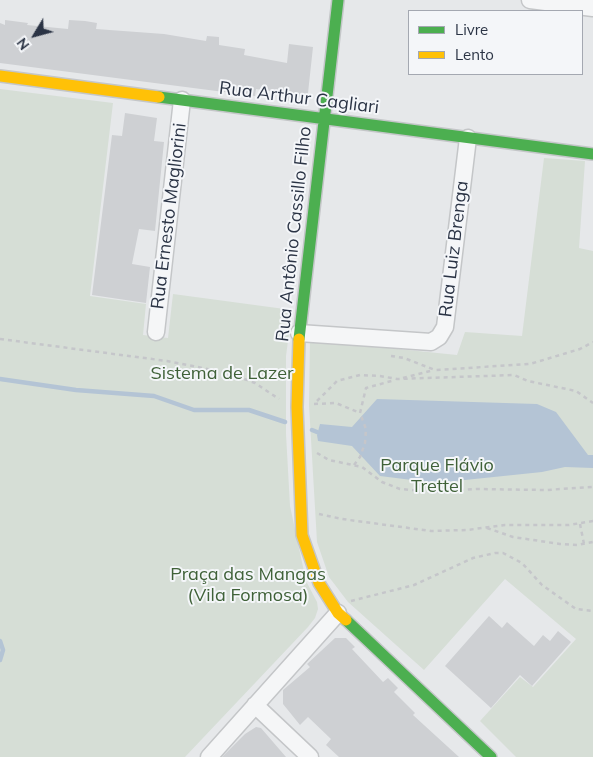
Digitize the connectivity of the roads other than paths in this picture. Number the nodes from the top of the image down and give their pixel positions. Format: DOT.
graph roads {
  1 [pos="338,0"];
  2 [pos="530,0"];
  3 [pos="593,8"];
  4 [pos="0,76"];
  5 [pos="182,100"];
  6 [pos="324,119"];
  7 [pos="468,138"];
  8 [pos="593,154"];
  9 [pos="156,332"];
  10 [pos="300,333"];
  11 [pos="343,608"];
  12 [pos="255,705"];
  13 [pos="209,757"];
  14 [pos="310,757"];
  15 [pos="491,757"];
  1 -- 6 [label="street, Rua Antônio Cassillo Filho"];
  2 -- 3 [label="street"];
  4 -- 5 [label="street, Rua Arthur Cagliari"];
  5 -- 6 [label="street, Rua Arthur Cagliari"];
  5 -- 9 [label="street, Rua Ernesto Magliorini"];
  6 -- 7 [label="street, Rua Arthur Cagliari"];
  6 -- 10 [label="street, Rua Antônio Cassillo Filho"];
  7 -- 8 [label="street, Rua Arthur Cagliari"];
  7 -- 10 [label="street, Rua Luiz Brenga"];
  10 -- 11 [label="street, Rua Antônio Cassillo Filho"];
  11 -- 12 [label="street"];
  11 -- 15 [label="street, Rua Antônio Cassillo Filho"];
  12 -- 13 [label="street"];
  12 -- 14 [label="street"];
}
